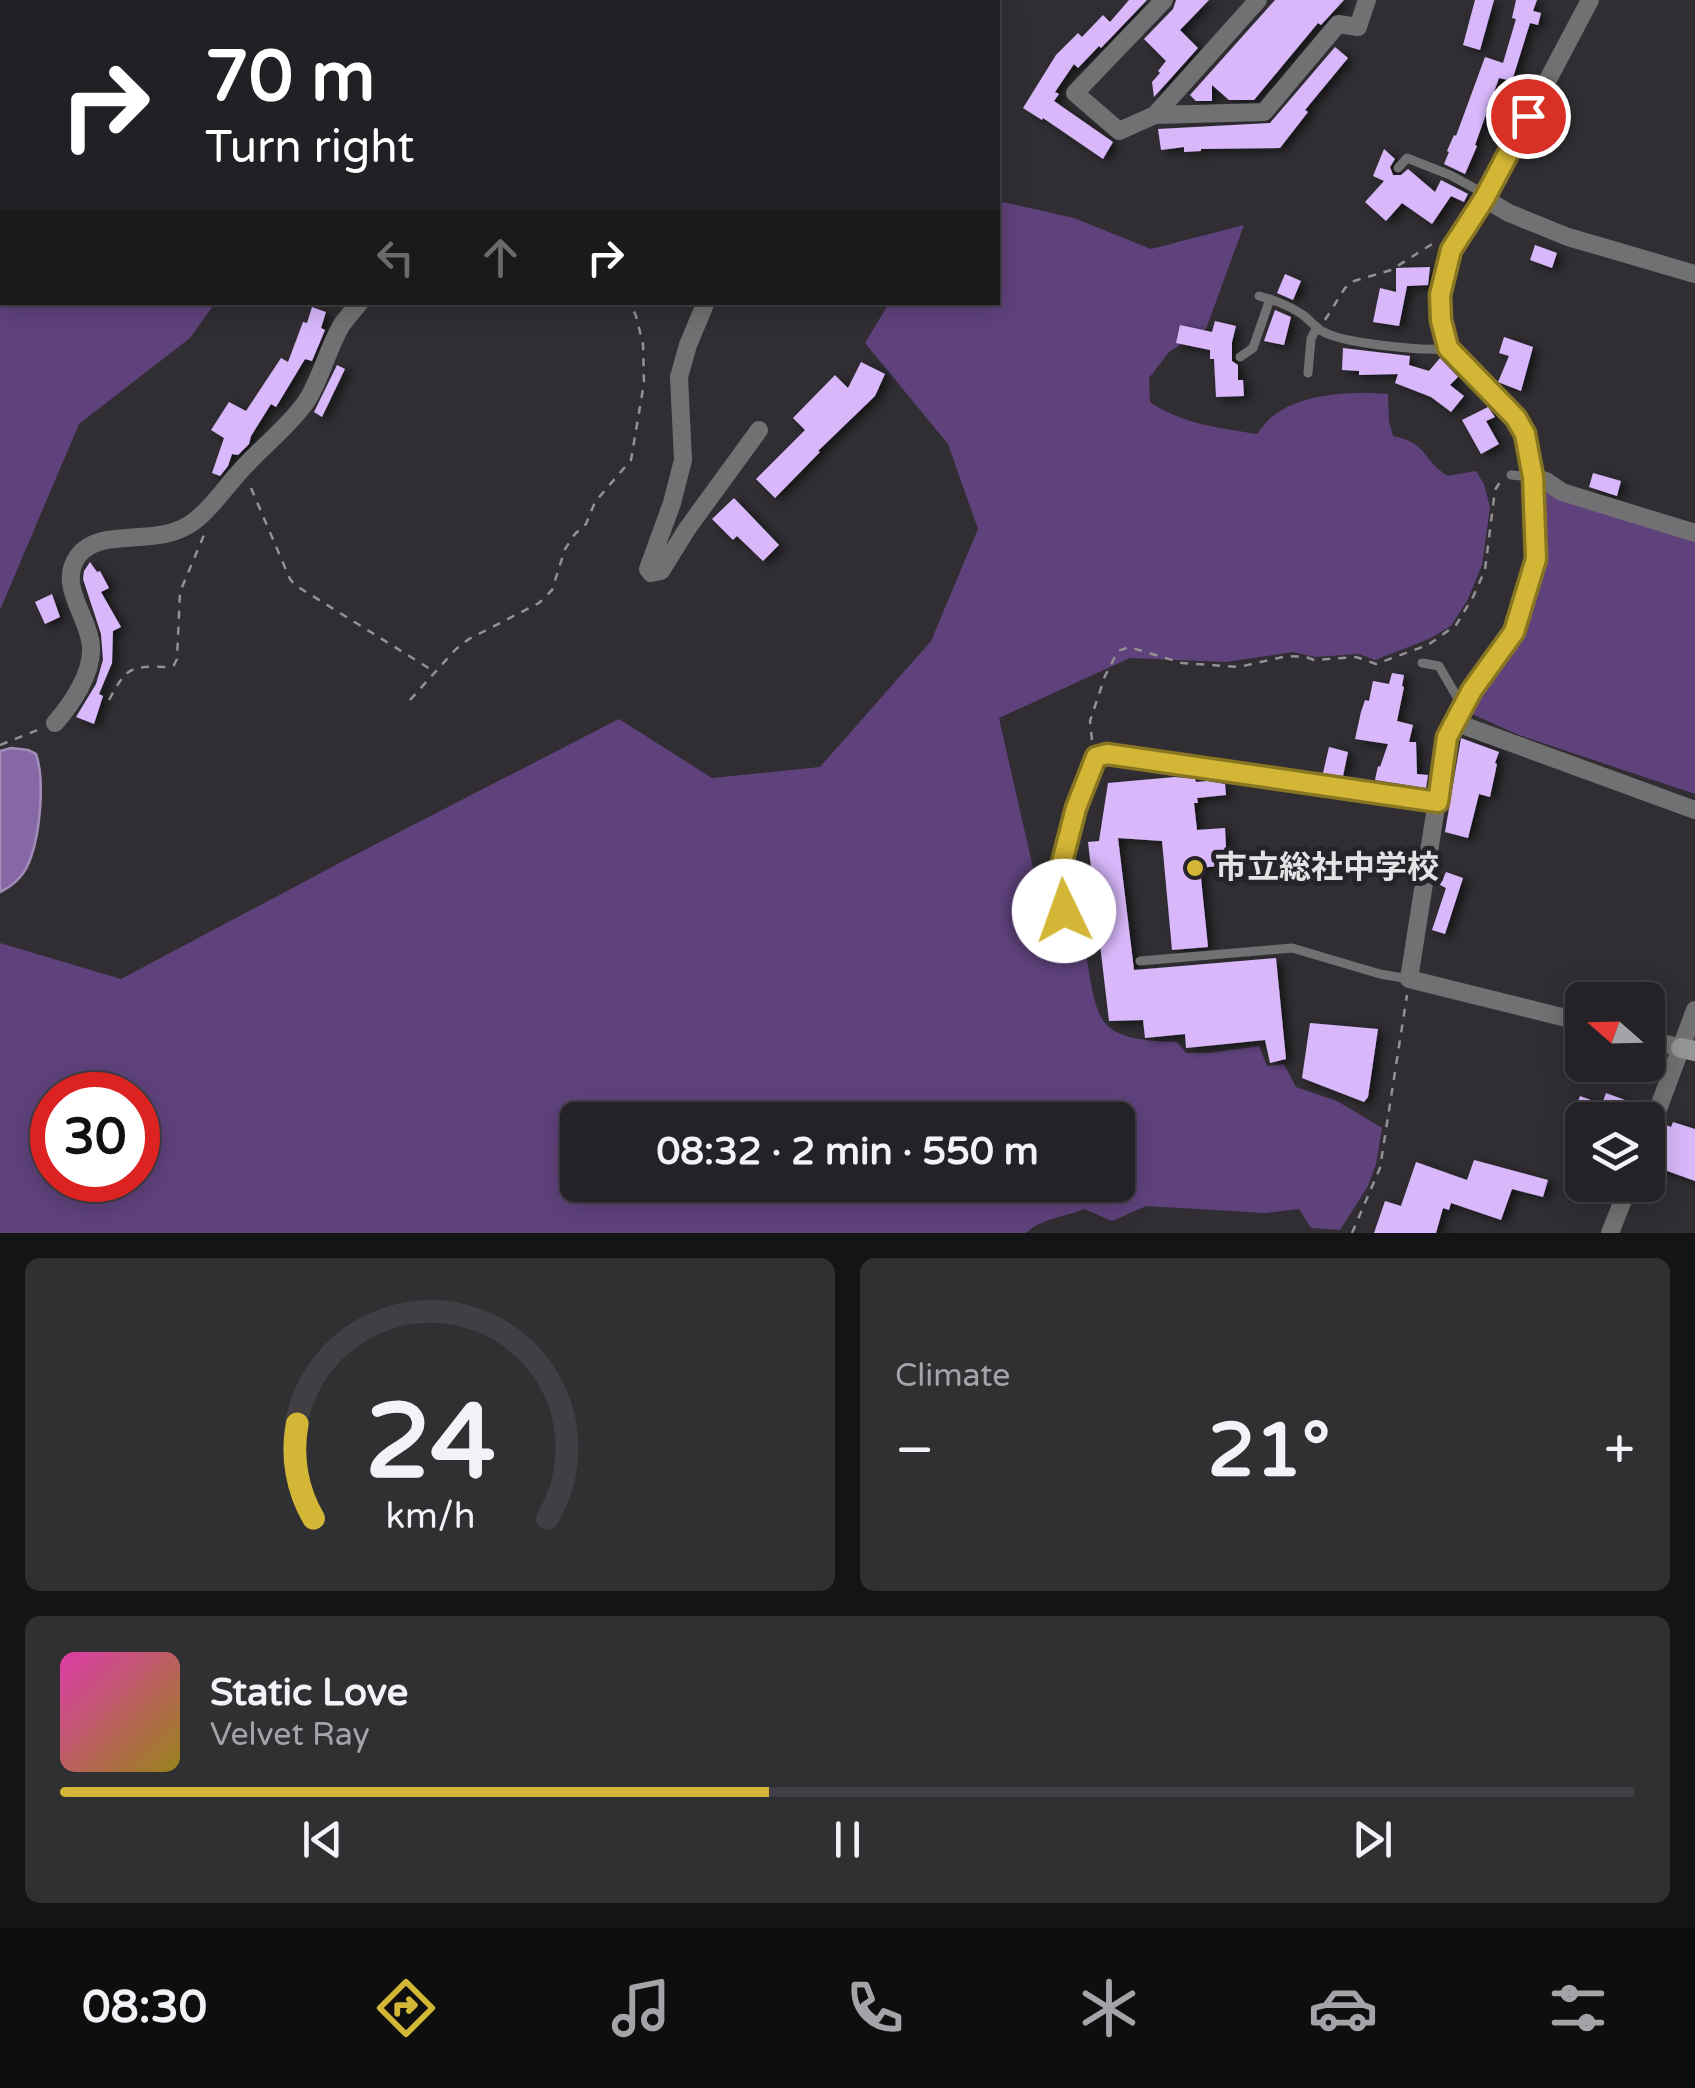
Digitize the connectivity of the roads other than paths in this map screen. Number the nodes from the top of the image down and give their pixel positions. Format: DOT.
graph roads {
  1 [pos="1164,0"];
  2 [pos="1258,0"];
  3 [pos="1367,0"];
  4 [pos="1590,0"];
  5 [pos="1155,115"];
  6 [pos="1398,168"];
  7 [pos="1486,197"];
  8 [pos="1695,274"];
  9 [pos="358,305"];
  10 [pos="705,305"];
  11 [pos="1317,327"];
  12 [pos="1448,348"];
  13 [pos="1240,356"];
  14 [pos="1308,373"];
  15 [pos="759,430"];
  16 [pos="1511,475"];
  17 [pos="1533,477"];
  18 [pos="1695,533"];
  19 [pos="1422,663"];
  20 [pos="1458,714"];
  21 [pos="55,723"];
  22 [pos="1438,802"];
  23 [pos="1695,810"];
  24 [pos="1069,936"];
  25 [pos="1140,960"];
  26 [pos="1409,979"];
  27 [pos="1695,1010"];
  28 [pos="1565,1018"];
  29 [pos="1688,1049"];
  30 [pos="1664,1102"];
  31 [pos="1622,1202"];
  32 [pos="1610,1233"];
  1 -- 5 [label="street"];
  2 -- 5 [label="street"];
  3 -- 5 [label="street"];
  4 -- 7 [label="street"];
  6 -- 7 [label="lane"];
  7 -- 8 [label="street"];
  7 -- 12 [label="street"];
  9 -- 21 [label="street"];
  10 -- 15 [label="street"];
  11 -- 12 [label="lane"];
  11 -- 13 [label="lane"];
  11 -- 14 [label="lane"];
  12 -- 17 [label="street"];
  16 -- 17 [label="lane"];
  17 -- 18 [label="street"];
  17 -- 20 [label="street"];
  19 -- 20 [label="lane"];
  20 -- 22 [label="street"];
  20 -- 23 [label="street"];
  22 -- 24 [label="street"];
  22 -- 26 [label="street"];
  25 -- 26 [label="lane"];
  26 -- 28 [label="street"];
  27 -- 29 [label="street"];
  29 -- 30 [label="street"];
  31 -- 32 [label="street"];
}
